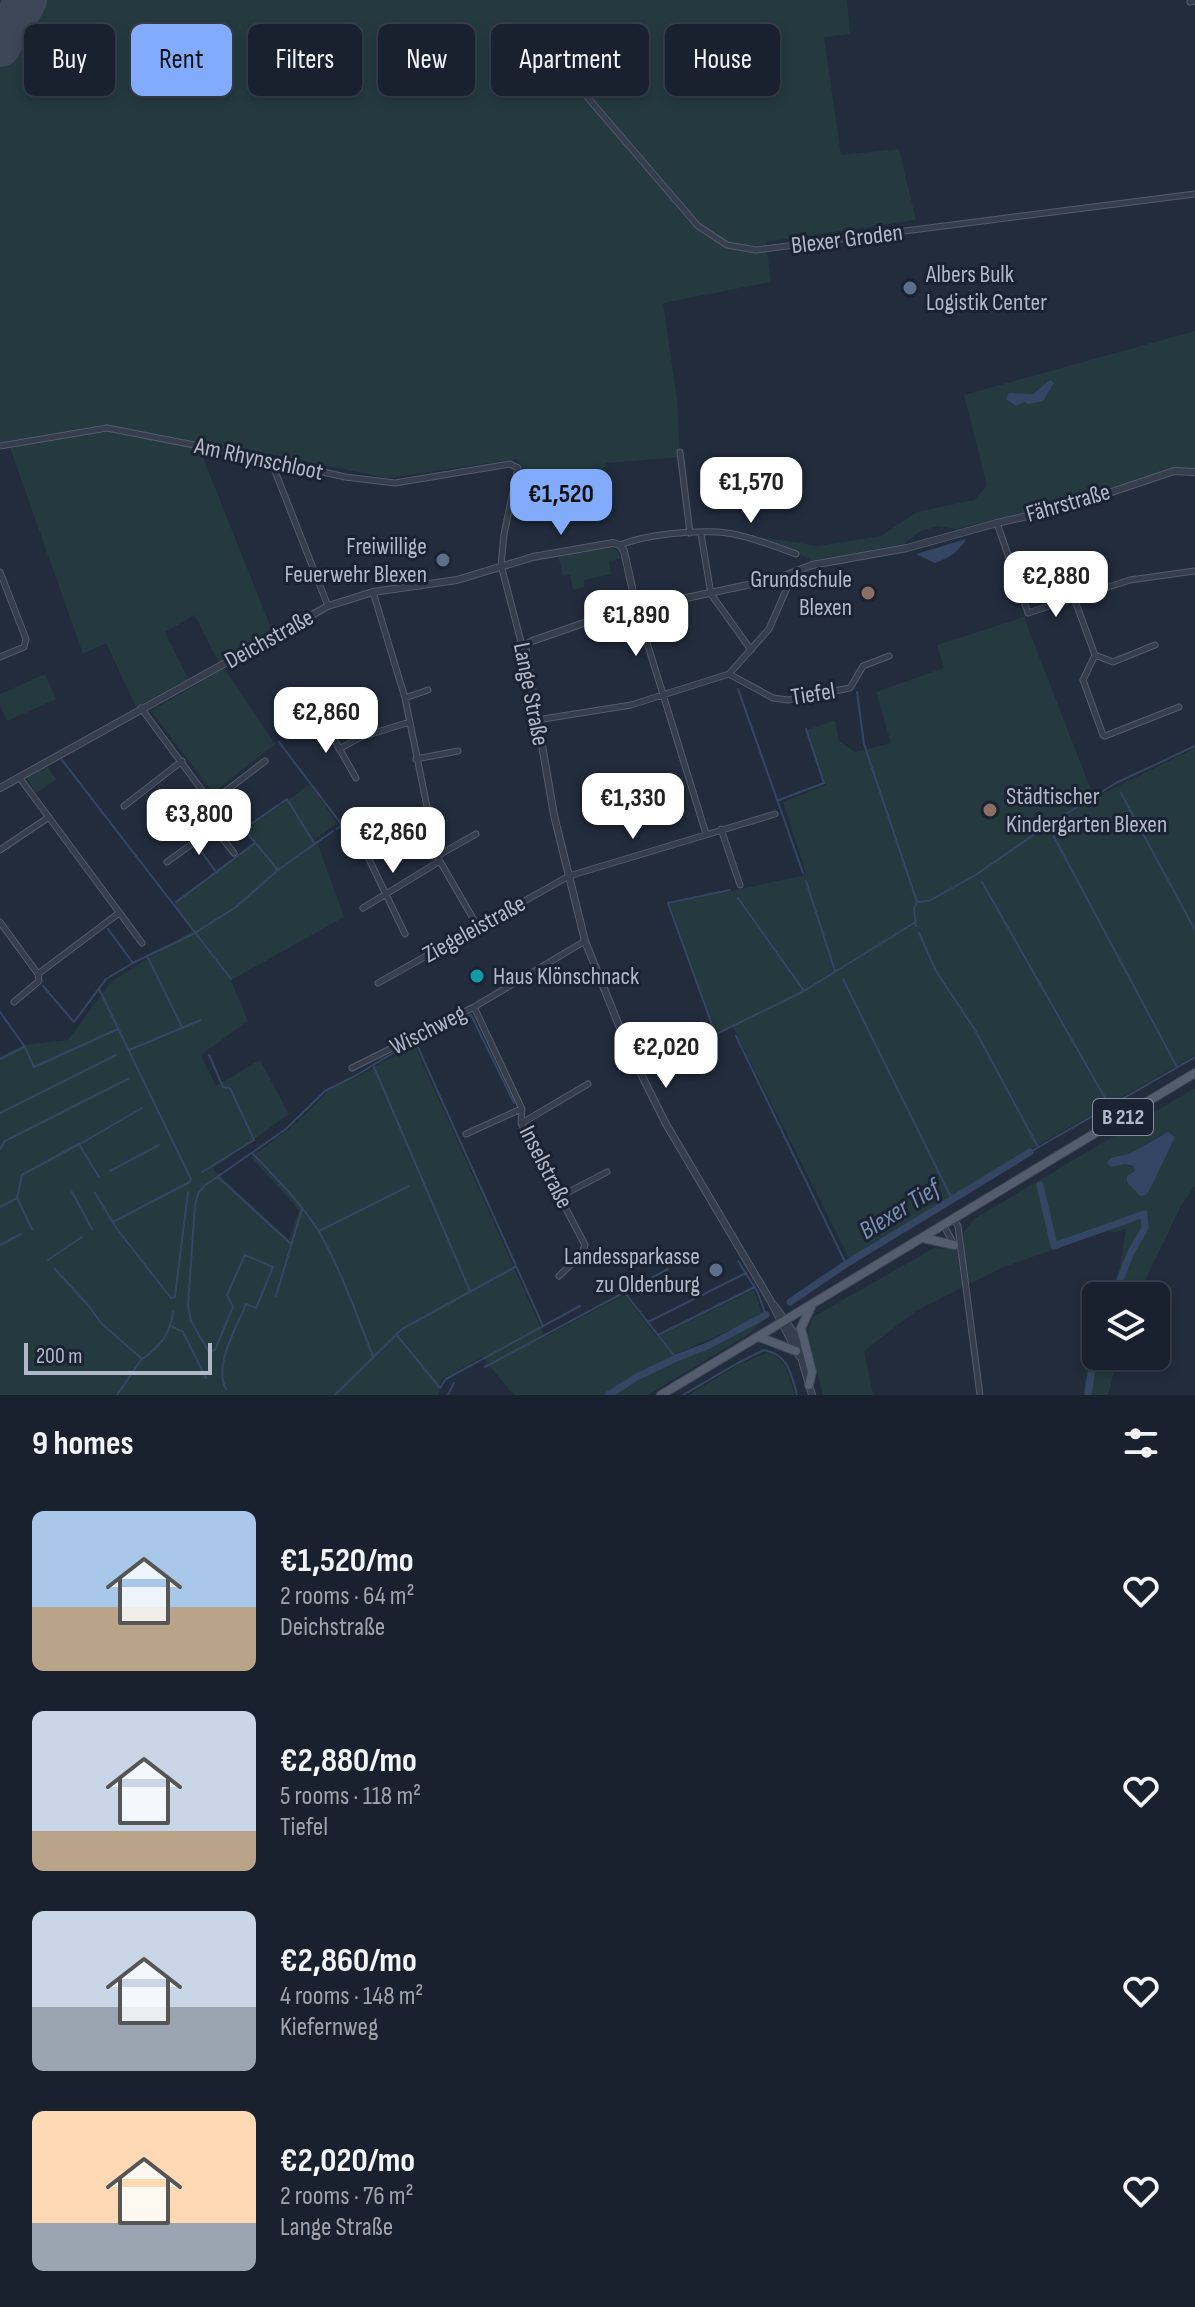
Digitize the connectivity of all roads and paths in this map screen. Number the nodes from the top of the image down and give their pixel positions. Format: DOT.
graph roads {
  1 [pos="586,96"];
  2 [pos="1195,194"];
  3 [pos="0,446"];
  4 [pos="680,452"];
  5 [pos="271,460"];
  6 [pos="1195,472"];
  7 [pos="997,523"];
  8 [pos="690,533"];
  9 [pos="701,534"];
  10 [pos="620,545"];
  11 [pos="796,554"];
  12 [pos="501,565"];
  13 [pos="1195,571"];
  14 [pos="0,572"];
  15 [pos="794,572"];
  16 [pos="373,592"];
  17 [pos="711,594"];
  18 [pos="1074,598"];
  19 [pos="328,606"];
  20 [pos="637,610"];
  21 [pos="1155,645"];
  22 [pos="525,646"];
  23 [pos="751,650"];
  24 [pos="1095,655"];
  25 [pos="889,656"];
  26 [pos="0,657"];
  27 [pos="729,674"];
  28 [pos="428,690"];
  29 [pos="662,697"];
  30 [pos="405,698"];
  31 [pos="1179,707"];
  32 [pos="141,708"];
  33 [pos="322,718"];
  34 [pos="537,720"];
  35 [pos="410,722"];
  36 [pos="339,749"];
  37 [pos="458,751"];
  38 [pos="416,759"];
  39 [pos="182,761"];
  40 [pos="265,761"];
  41 [pos="19,777"];
  42 [pos="356,778"];
  43 [pos="0,788"];
  44 [pos="213,801"];
  45 [pos="124,806"];
  46 [pos="775,814"];
  47 [pos="49,817"];
  48 [pos="214,828"];
  49 [pos="354,828"];
  50 [pos="721,829"];
  51 [pos="476,834"];
  52 [pos="706,834"];
  53 [pos="0,850"];
  54 [pos="234,853"];
  55 [pos="438,858"];
  56 [pos="167,862"];
  57 [pos="569,876"];
  58 [pos="740,885"];
  59 [pos="387,895"];
  60 [pos="363,908"];
  61 [pos="119,913"];
  62 [pos="0,922"];
  63 [pos="478,927"];
  64 [pos="405,934"];
  65 [pos="585,941"];
  66 [pos="142,943"];
  67 [pos="38,974"];
  68 [pos="378,983"];
  69 [pos="14,1002"];
  70 [pos="474,1007"];
  71 [pos="352,1068"];
  72 [pos="1195,1073"];
  73 [pos="588,1084"];
  74 [pos="522,1109"];
  75 [pos="521,1123"];
  76 [pos="466,1134"];
  77 [pos="607,1172"];
  78 [pos="561,1196"];
  79 [pos="954,1220"];
  80 [pos="944,1226"];
  81 [pos="923,1238"];
  82 [pos="954,1245"];
  83 [pos="961,1257"];
  84 [pos="559,1276"];
  85 [pos="812,1306"];
  86 [pos="784,1322"];
  87 [pos="759,1337"];
  88 [pos="798,1353"];
  89 [pos="809,1385"];
  90 [pos="661,1395"];
  91 [pos="812,1395"];
  92 [pos="980,1395"];
  1 -- 2 [label="street, Blexer Groden"];
  3 -- 5 [label="street, Am Rhynschloot"];
  4 -- 8 [label="street"];
  5 -- 12 [label="street, Am Rhynschloot"];
  5 -- 19 [label="street"];
  6 -- 7 [label="street, Fährstraße"];
  7 -- 15 [label="street, Fährstraße"];
  7 -- 18 [label="street"];
  8 -- 9 [label="street, Deichstraße"];
  8 -- 10 [label="street, Deichstraße"];
  9 -- 11 [label="street, Deichstraße"];
  9 -- 17 [label="street"];
  10 -- 12 [label="street, Deichstraße"];
  10 -- 20 [label="street"];
  12 -- 16 [label="street, Deichstraße"];
  12 -- 22 [label="street, Lange Straße"];
  13 -- 18 [label="street"];
  14 -- 26 [label="street"];
  15 -- 17 [label="street, Fährstraße"];
  15 -- 23 [label="street"];
  16 -- 19 [label="street, Deichstraße"];
  16 -- 30 [label="street"];
  17 -- 20 [label="street, Fährstraße"];
  17 -- 23 [label="street"];
  18 -- 24 [label="street"];
  19 -- 32 [label="street, Deichstraße"];
  20 -- 22 [label="street, Fährstraße"];
  20 -- 29 [label="street"];
  21 -- 24 [label="street"];
  22 -- 34 [label="street, Lange Straße"];
  23 -- 27 [label="street"];
  24 -- 31 [label="street"];
  25 -- 27 [label="street, Tiefel"];
  27 -- 29 [label="street"];
  28 -- 30 [label="street"];
  29 -- 34 [label="street"];
  29 -- 52 [label="street"];
  30 -- 35 [label="street"];
  32 -- 39 [label="street"];
  32 -- 41 [label="street, Deichstraße"];
  33 -- 36 [label="street"];
  34 -- 57 [label="street, Lange Straße"];
  35 -- 36 [label="street"];
  35 -- 38 [label="street"];
  36 -- 42 [label="street"];
  37 -- 38 [label="street"];
  38 -- 55 [label="street"];
  39 -- 44 [label="street"];
  39 -- 45 [label="street"];
  40 -- 44 [label="street"];
  41 -- 43 [label="street, Deichstraße"];
  41 -- 47 [label="street"];
  44 -- 48 [label="street"];
  46 -- 50 [label="street, Ziegeleistraße"];
  47 -- 53 [label="street"];
  47 -- 61 [label="street"];
  48 -- 54 [label="street"];
  48 -- 56 [label="street"];
  49 -- 59 [label="street"];
  50 -- 52 [label="street, Ziegeleistraße"];
  50 -- 58 [label="street"];
  51 -- 55 [label="street"];
  52 -- 57 [label="street, Ziegeleistraße"];
  55 -- 59 [label="street"];
  55 -- 63 [label="street"];
  57 -- 63 [label="street, Ziegeleistraße"];
  57 -- 65 [label="street, Lange Straße"];
  59 -- 60 [label="street"];
  59 -- 64 [label="street"];
  61 -- 66 [label="street"];
  61 -- 67 [label="street"];
  62 -- 67 [label="street"];
  63 -- 68 [label="street, Ziegeleistraße"];
  65 -- 70 [label="street, Wischweg"];
  65 -- 86 [label="street, Lange Straße"];
  67 -- 69 [label="street"];
  70 -- 71 [label="street, Wischweg"];
  70 -- 74 [label="street, Inselstraße"];
  72 -- 79 [label="main road, B 212"];
  73 -- 75 [label="street"];
  74 -- 75 [label="street, Inselstraße"];
  74 -- 76 [label="street"];
  75 -- 78 [label="street, Inselstraße"];
  77 -- 78 [label="street"];
  78 -- 84 [label="street, Inselstraße"];
  79 -- 80 [label="main road, B 212"];
  79 -- 83 [label="street"];
  80 -- 81 [label="main road, B 212"];
  80 -- 82 [label="street"];
  81 -- 82 [label="main road"];
  81 -- 85 [label="main road, B 212"];
  82 -- 83 [label="street"];
  83 -- 92 [label="street"];
  85 -- 86 [label="main road, B 212"];
  85 -- 89 [label="main road"];
  86 -- 87 [label="main road, B 212"];
  86 -- 88 [label="street, Lange Straße"];
  87 -- 88 [label="main road"];
  87 -- 90 [label="main road, B 212"];
  88 -- 89 [label="street, Lange Straße"];
  89 -- 91 [label="street, Lange Straße"];
}
